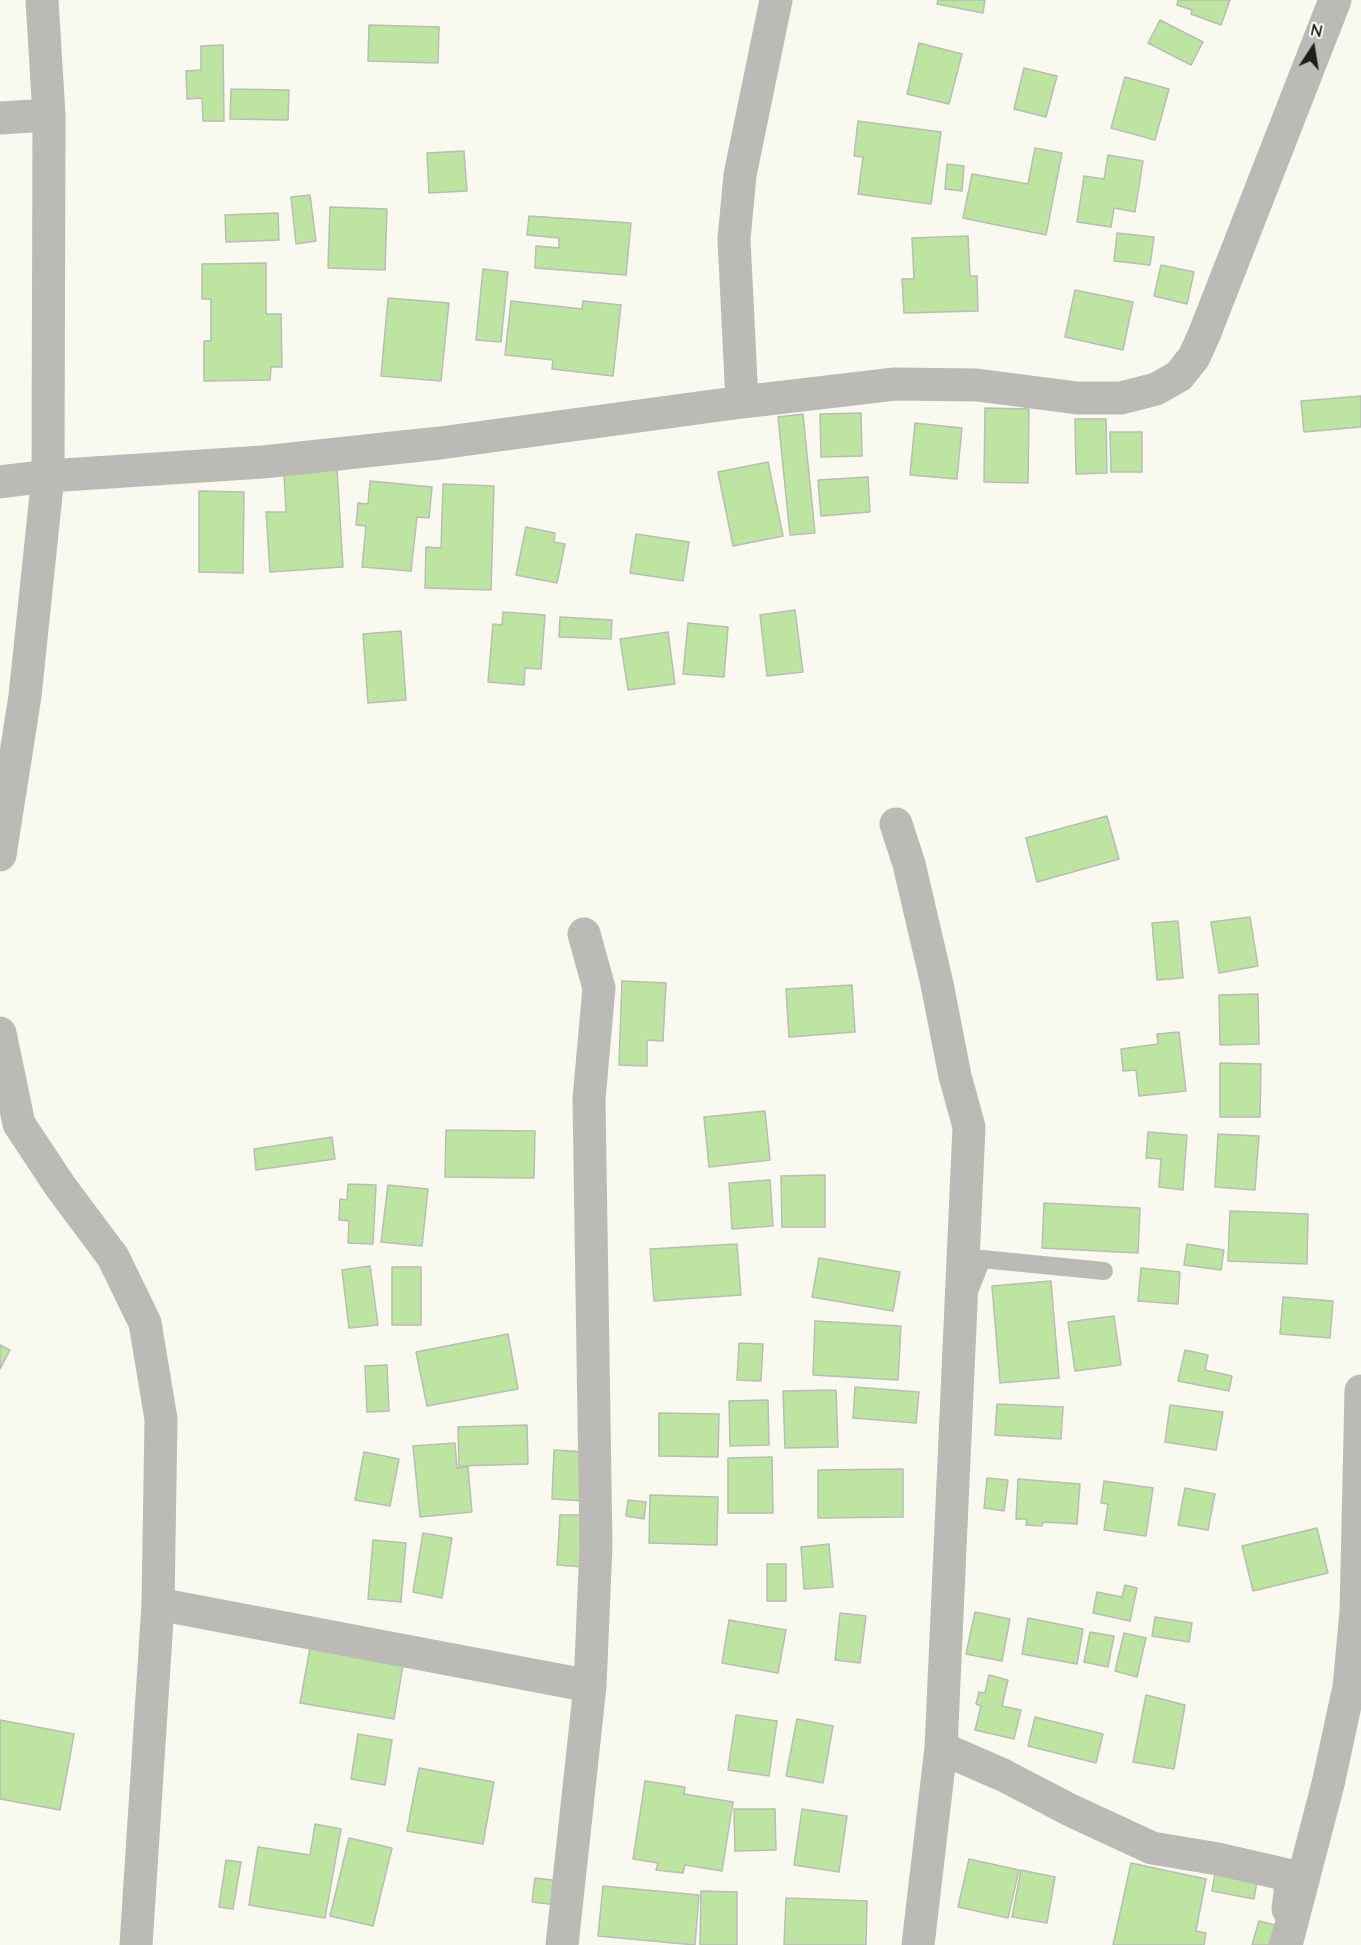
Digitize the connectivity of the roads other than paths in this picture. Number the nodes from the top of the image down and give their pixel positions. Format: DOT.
graph roads {
  1 [pos="42,0"];
  2 [pos="776,0"];
  3 [pos="1335,0"];
  4 [pos="49,115"];
  5 [pos="0,118"];
  6 [pos="742,402"];
  7 [pos="48,476"];
  8 [pos="0,482"];
  9 [pos="896,824"];
  10 [pos="0,855"];
  11 [pos="584,934"];
  12 [pos="0,1033"];
  13 [pos="10,1122"];
  14 [pos="1104,1270"];
  15 [pos="962,1307"];
  16 [pos="1361,1392"];
  17 [pos="158,1604"];
  18 [pos="590,1686"];
  19 [pos="941,1749"];
  20 [pos="136,1945"];
  21 [pos="562,1945"];
  22 [pos="918,1945"];
  23 [pos="1284,1945"];
  1 -- 4 [label="street"];
  2 -- 6 [label="street"];
  3 -- 6 [label="street"];
  4 -- 5 [label="street"];
  4 -- 7 [label="street"];
  6 -- 7 [label="street"];
  7 -- 8 [label="street"];
  7 -- 10 [label="street"];
  9 -- 15 [label="street"];
  11 -- 18 [label="street"];
  12 -- 13 [label="street"];
  13 -- 17 [label="street"];
  14 -- 15 [label="lane"];
  15 -- 19 [label="street"];
  16 -- 23 [label="street"];
  17 -- 18 [label="street"];
  17 -- 20 [label="street"];
  18 -- 21 [label="street"];
  19 -- 22 [label="street"];
  19 -- 23 [label="street"];
}
